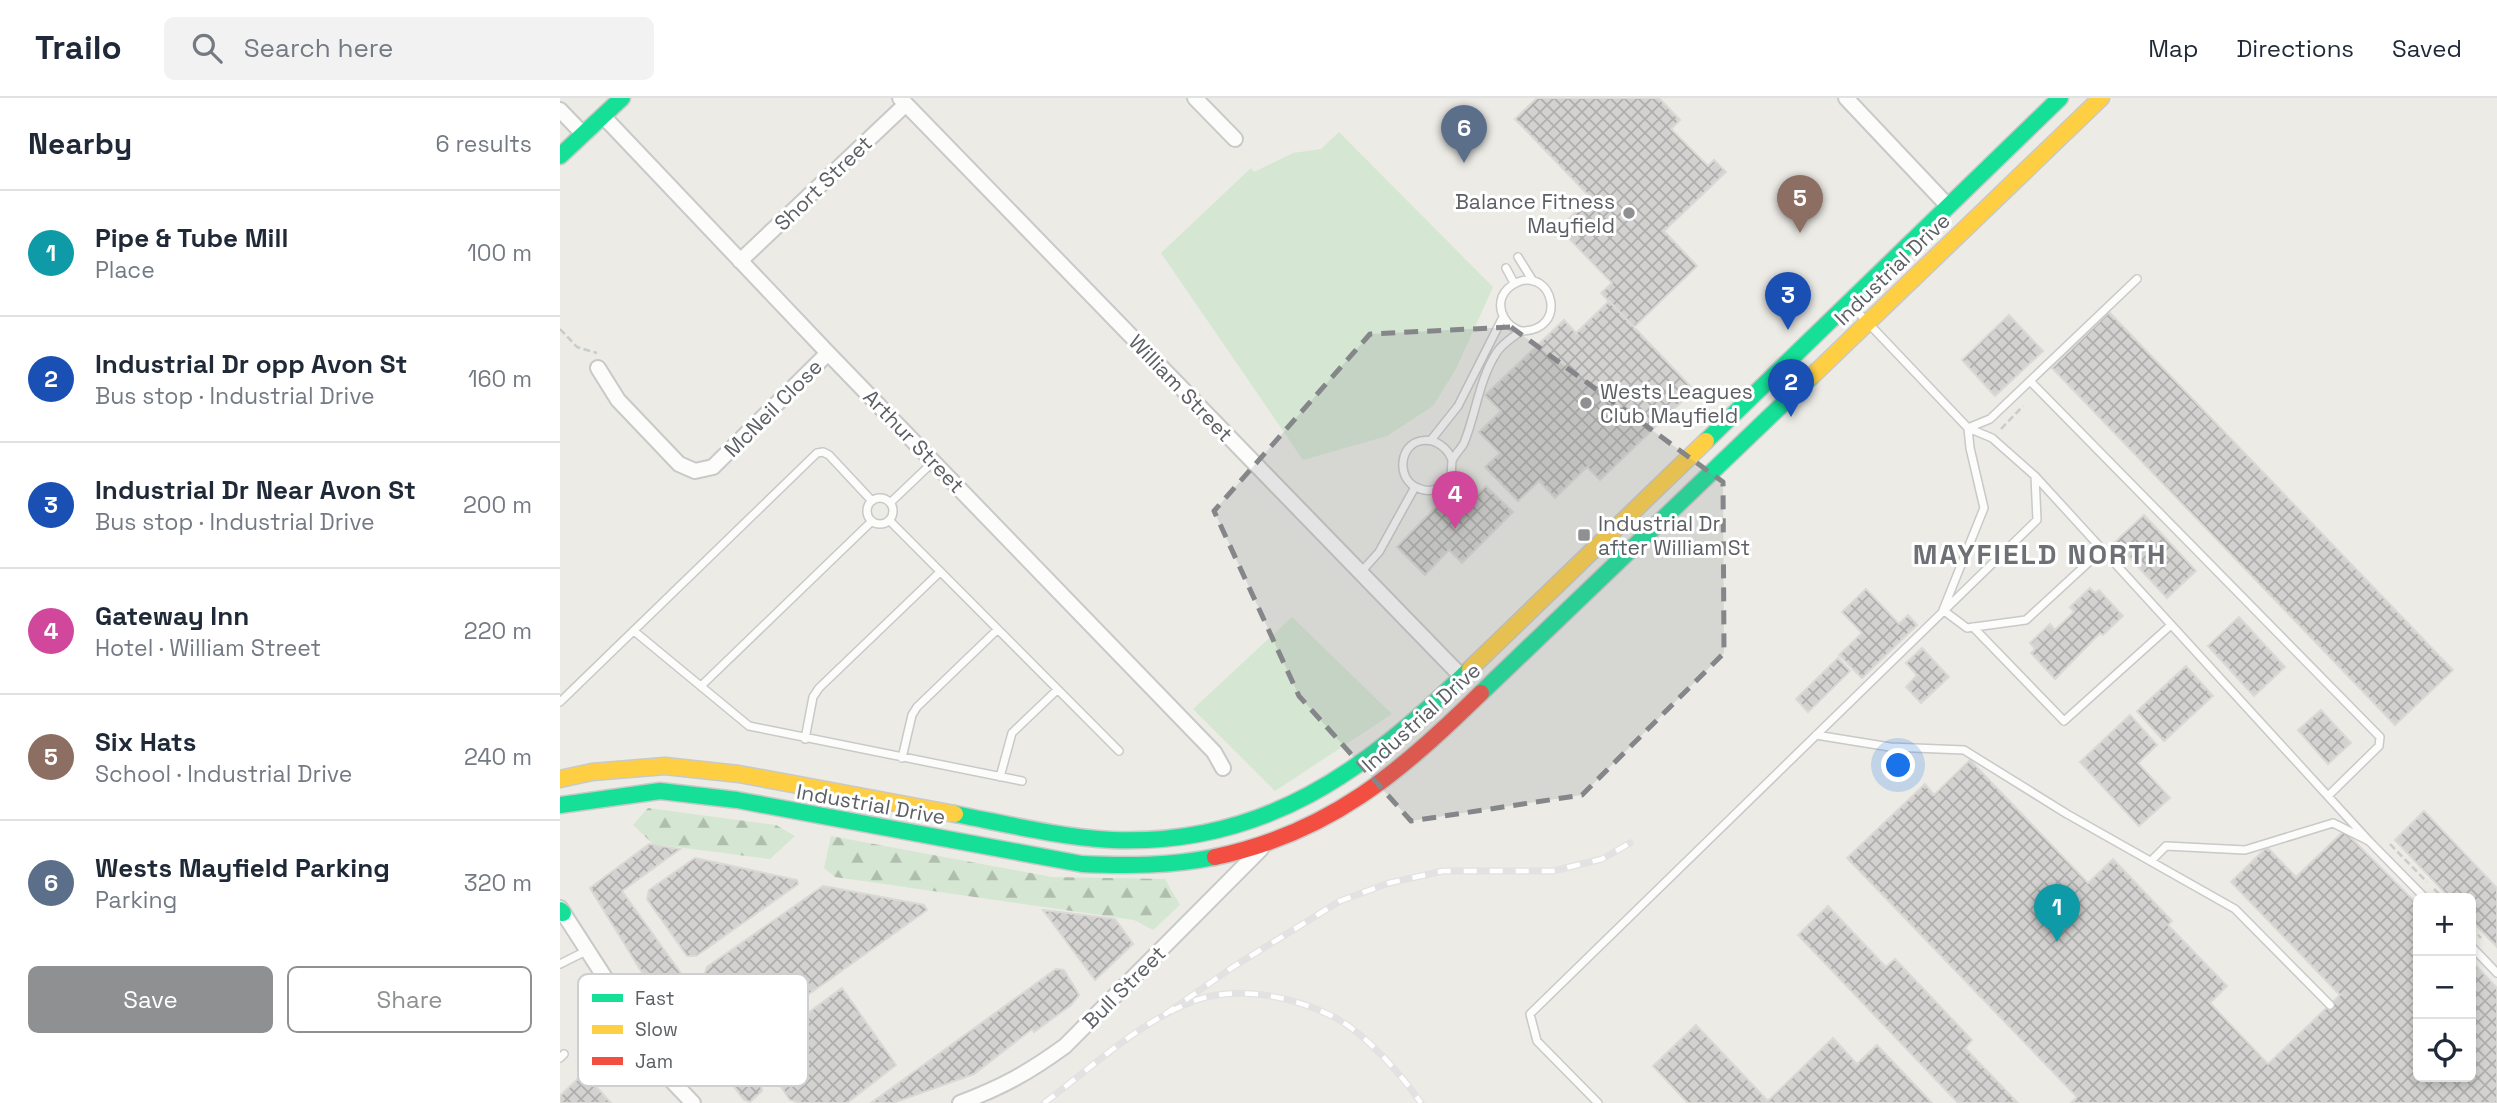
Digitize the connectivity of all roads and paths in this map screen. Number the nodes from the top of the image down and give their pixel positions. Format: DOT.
graph roads {
  1 [pos="622,98"];
  2 [pos="1195,98"];
  3 [pos="1846,98"];
  4 [pos="2060,98"];
  5 [pos="2101,98"];
  6 [pos="903,101"];
  7 [pos="560,110"];
  8 [pos="603,116"];
  9 [pos="583,134"];
  10 [pos="1235,139"];
  11 [pos="560,156"];
  12 [pos="1948,206"];
  13 [pos="1518,257"];
  14 [pos="740,261"];
  15 [pos="1506,268"];
  16 [pos="2137,279"];
  17 [pos="1534,281"];
  18 [pos="1514,283"];
  19 [pos="1849,302"];
  20 [pos="1503,317"];
  21 [pos="1867,321"];
  22 [pos="560,329"];
  23 [pos="1521,331"];
  24 [pos="828,353"];
  25 [pos="598,368"];
  26 [pos="2030,381"];
  27 [pos="2022,407"];
  28 [pos="1968,428"];
  29 [pos="2000,430"];
  30 [pos="1431,440"];
  31 [pos="1452,460"];
  32 [pos="933,462"];
  33 [pos="2035,476"];
  34 [pos="1415,487"];
  35 [pos="872,501"];
  36 [pos="890,503"];
  37 [pos="889,520"];
  38 [pos="872,521"];
  39 [pos="2102,550"];
  40 [pos="940,572"];
  41 [pos="1361,573"];
  42 [pos="1943,610"];
  43 [pos="2171,625"];
  44 [pos="1973,627"];
  45 [pos="998,630"];
  46 [pos="634,631"];
  47 [pos="1462,677"];
  48 [pos="701,686"];
  49 [pos="1056,690"];
  50 [pos="560,702"];
  51 [pos="1816,735"];
  52 [pos="805,739"];
  53 [pos="1119,751"];
  54 [pos="1377,752"];
  55 [pos="902,758"];
  56 [pos="1223,768"];
  57 [pos="1394,771"];
  58 [pos="1000,777"];
  59 [pos="560,779"];
  60 [pos="1022,781"];
  61 [pos="2328,796"];
  62 [pos="560,805"];
  63 [pos="2369,841"];
  64 [pos="1267,843"];
  65 [pos="2390,844"];
  66 [pos="2151,861"];
  67 [pos="2420,893"];
  68 [pos="2438,893"];
  69 [pos="561,910"];
  70 [pos="586,951"];
  71 [pos="2476,951"];
  72 [pos="560,964"];
  73 [pos="2497,973"];
  74 [pos="601,974"];
  75 [pos="2330,1004"];
  76 [pos="677,1086"];
  77 [pos="693,1103"];
  78 [pos="960,1103"];
  79 [pos="1598,1103"];
  1 -- 8 [label="main road"];
  2 -- 10 [label="street"];
  3 -- 12 [label="street"];
  4 -- 12 [label="main road, Industrial Drive"];
  5 -- 21 [label="main road, Industrial Drive"];
  6 -- 14 [label="street, Short Street"];
  6 -- 41 [label="street, William Street"];
  7 -- 9 [label="street"];
  8 -- 9 [label="main road"];
  8 -- 14 [label="street, Arthur Street"];
  9 -- 11 [label="main road"];
  12 -- 19 [label="main road, Industrial Drive"];
  13 -- 17 [label="lane"];
  14 -- 24 [label="street, Arthur Street"];
  15 -- 18 [label="lane"];
  16 -- 26 [label="lane"];
  17 -- 18 [label="lane"];
  17 -- 23 [label="lane"];
  18 -- 20 [label="lane"];
  19 -- 21 [label="lane"];
  19 -- 47 [label="main road, Industrial Drive"];
  20 -- 23 [label="lane"];
  20 -- 30 [label="lane"];
  21 -- 28 [label="lane"];
  21 -- 57 [label="main road, Industrial Drive"];
  22 -- 25 [label="path"];
  23 -- 31 [label="lane"];
  24 -- 25 [label="street, McNeil Close"];
  24 -- 32 [label="street, Arthur Street"];
  26 -- 28 [label="lane"];
  26 -- 61 [label="lane"];
  27 -- 29 [label="path"];
  28 -- 33 [label="lane"];
  28 -- 42 [label="lane"];
  30 -- 31 [label="lane"];
  30 -- 34 [label="lane"];
  31 -- 34 [label="lane"];
  32 -- 36 [label="lane"];
  32 -- 56 [label="street, Arthur Street"];
  33 -- 39 [label="lane"];
  33 -- 42 [label="lane"];
  34 -- 41 [label="lane"];
  35 -- 36 [label="lane"];
  35 -- 38 [label="lane"];
  35 -- 46 [label="lane"];
  36 -- 37 [label="lane"];
  37 -- 38 [label="lane"];
  37 -- 40 [label="lane"];
  38 -- 48 [label="lane"];
  39 -- 43 [label="lane"];
  39 -- 44 [label="lane"];
  40 -- 45 [label="lane"];
  40 -- 52 [label="lane"];
  41 -- 47 [label="street, William Street"];
  42 -- 44 [label="lane"];
  42 -- 51 [label="lane"];
  43 -- 44 [label="lane"];
  43 -- 61 [label="lane"];
  45 -- 49 [label="lane"];
  45 -- 55 [label="lane"];
  46 -- 48 [label="lane"];
  46 -- 50 [label="lane"];
  47 -- 54 [label="main road, Industrial Drive"];
  48 -- 52 [label="lane"];
  49 -- 53 [label="lane"];
  49 -- 58 [label="lane"];
  51 -- 66 [label="lane"];
  51 -- 79 [label="lane"];
  52 -- 55 [label="lane"];
  54 -- 57 [label="street"];
  54 -- 59 [label="main road, Industrial Drive"];
  55 -- 58 [label="lane"];
  57 -- 64 [label="main road, Industrial Drive"];
  58 -- 60 [label="lane"];
  61 -- 63 [label="lane"];
  62 -- 64 [label="main road, Industrial Drive"];
  63 -- 66 [label="lane"];
  63 -- 67 [label="lane"];
  64 -- 78 [label="street, Bull Street"];
  65 -- 68 [label="path"];
  66 -- 75 [label="lane"];
  69 -- 70 [label="street"];
  70 -- 72 [label="lane"];
  70 -- 74 [label="street"];
  71 -- 73 [label="lane"];
  76 -- 77 [label="street"];
}
